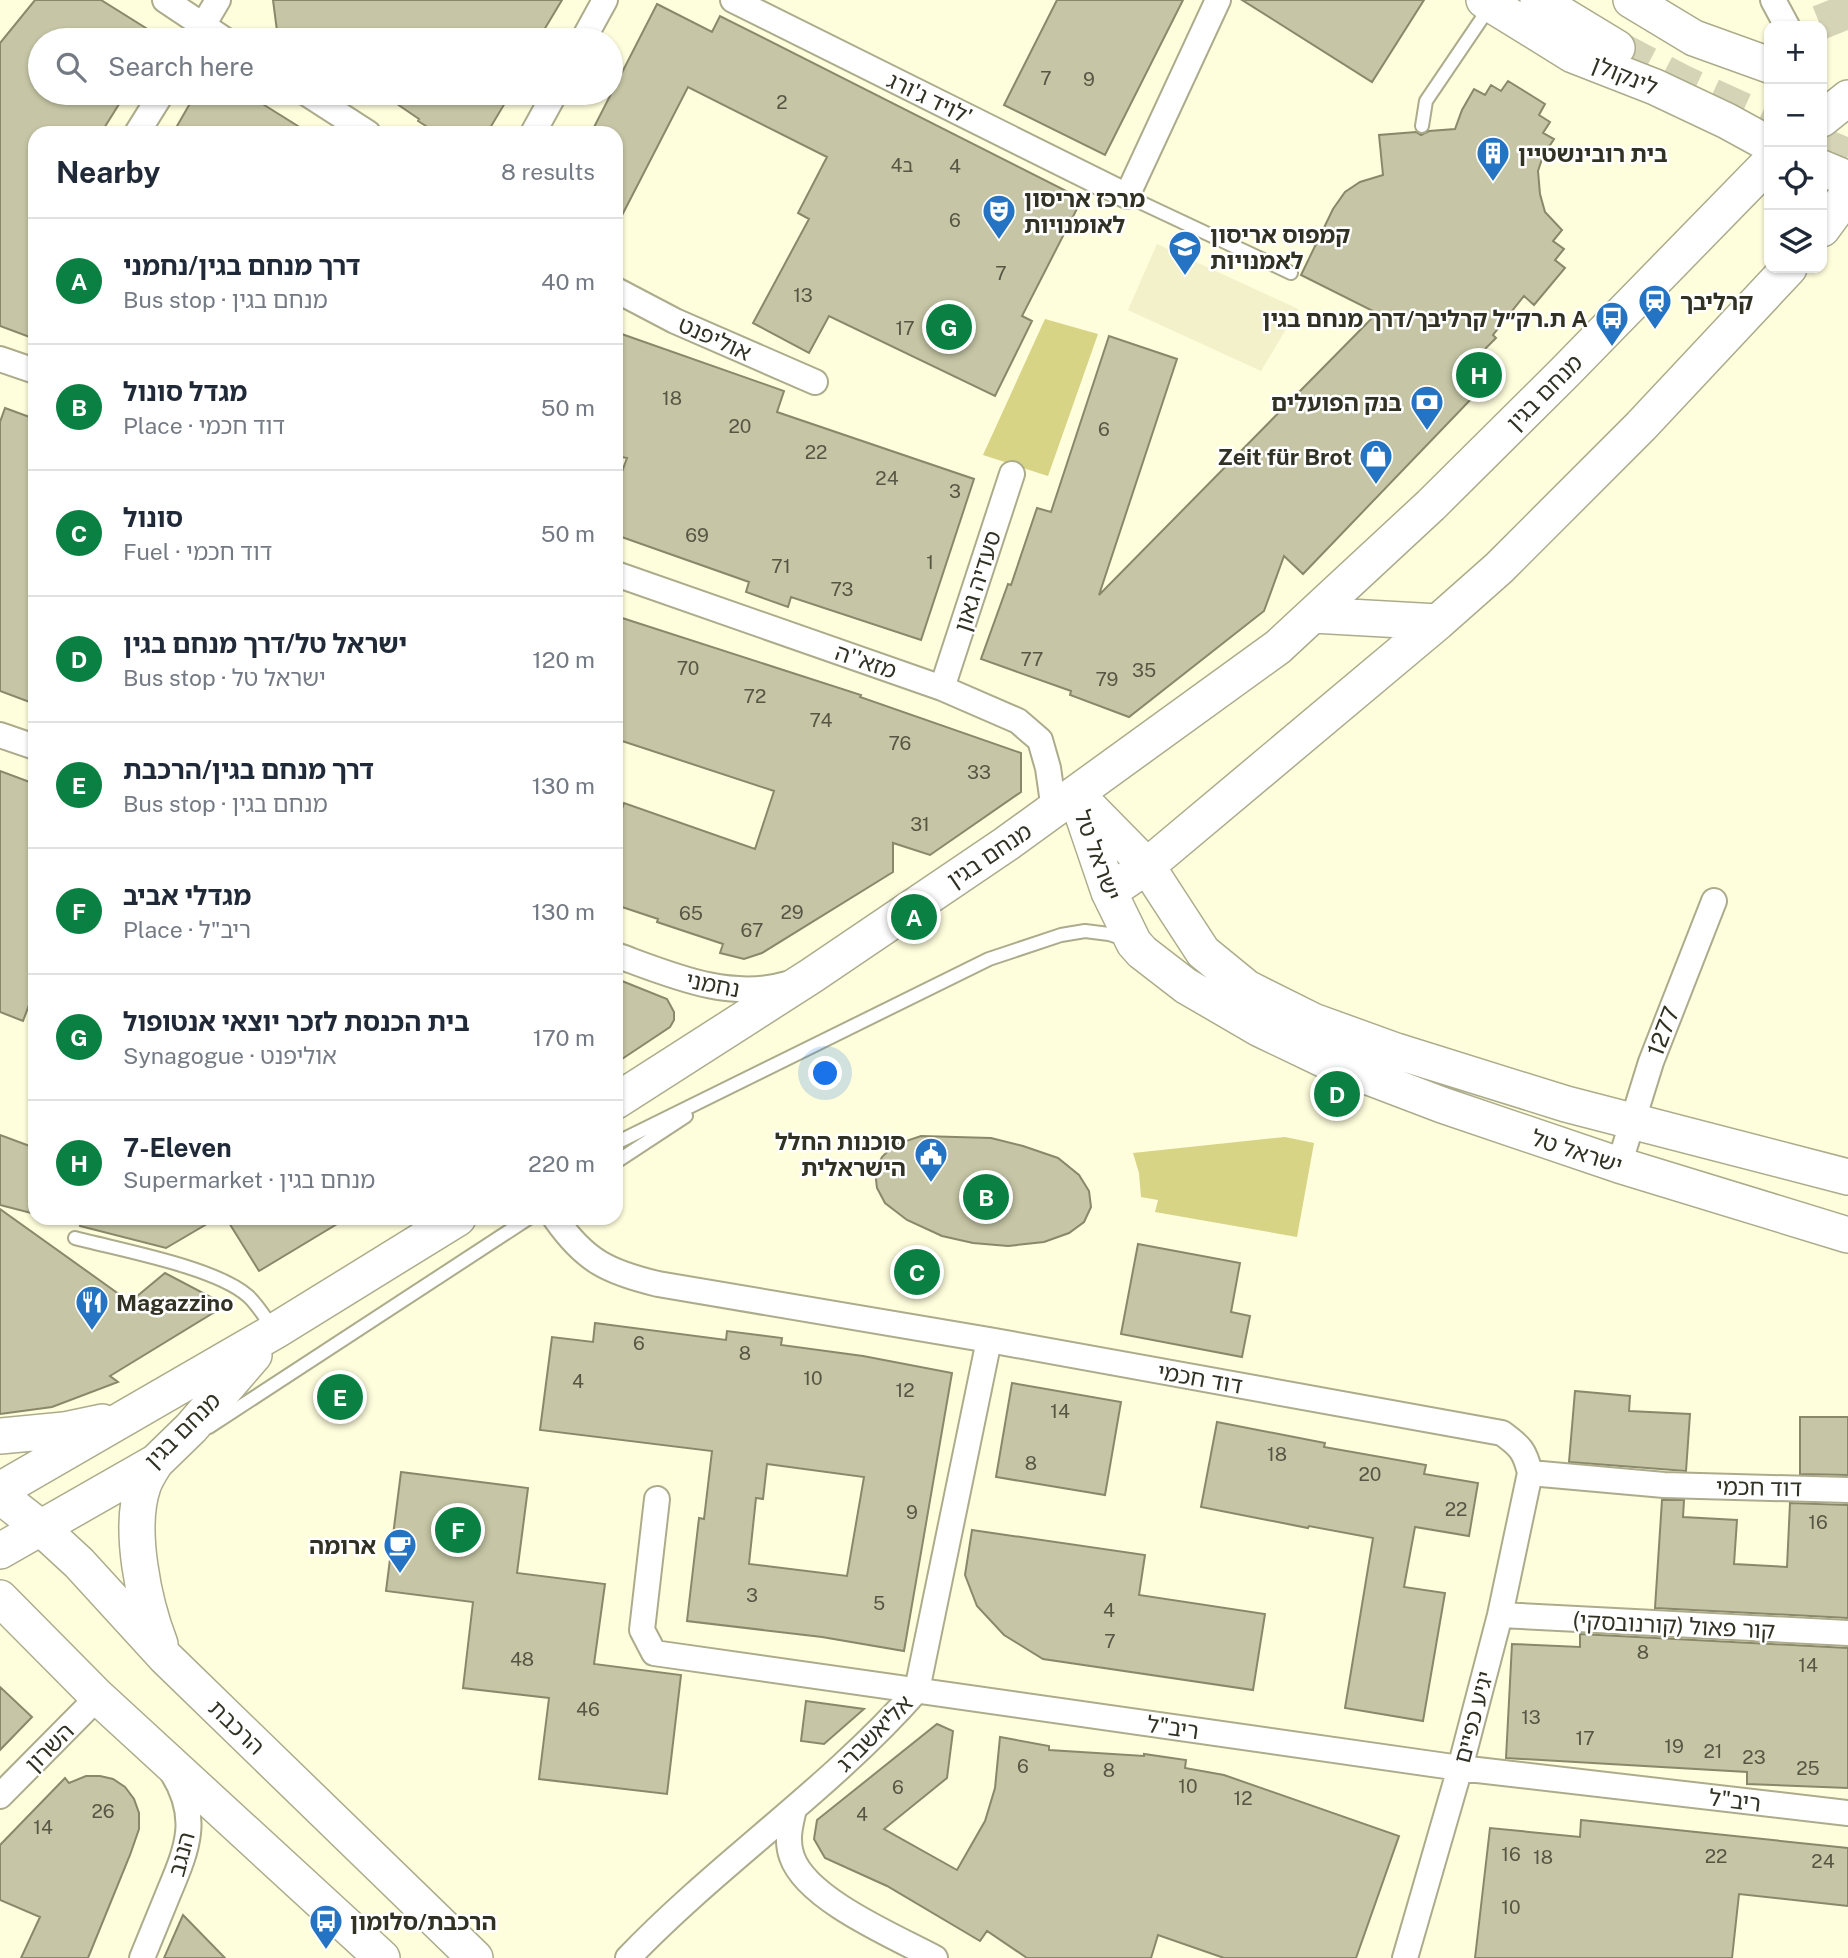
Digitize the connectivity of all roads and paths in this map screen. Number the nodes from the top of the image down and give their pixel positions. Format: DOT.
graph roads {
  1 [pos="165,0"];
  2 [pos="218,0"];
  3 [pos="605,0"];
  4 [pos="733,0"];
  5 [pos="1218,0"];
  6 [pos="1538,0"];
  7 [pos="1631,0"];
  8 [pos="1773,0"];
  9 [pos="1487,2"];
  10 [pos="1784,21"];
  11 [pos="194,28"];
  12 [pos="202,28"];
  13 [pos="590,28"];
  14 [pos="1617,48"];
  15 [pos="1764,63"];
  16 [pos="1827,86"];
  17 [pos="1848,92"];
  18 [pos="1848,98"];
  19 [pos="154,105"];
  20 [pos="325,105"];
  21 [pos="548,105"];
  22 [pos="1827,115"];
  23 [pos="141,126"];
  24 [pos="357,126"];
  25 [pos="537,126"];
  26 [pos="1422,126"];
  27 [pos="1764,141"];
  28 [pos="1764,168"];
  29 [pos="1827,170"];
  30 [pos="1848,179"];
  31 [pos="1848,194"];
  32 [pos="1127,196"];
  33 [pos="1827,222"];
  34 [pos="1291,273"];
  35 [pos="1784,273"];
  36 [pos="623,294"];
  37 [pos="0,359"];
  38 [pos="28,369"];
  39 [pos="815,382"];
  40 [pos="1012,474"];
  41 [pos="623,576"];
  42 [pos="1313,615"];
  43 [pos="1438,622"];
  44 [pos="942,688"];
  45 [pos="0,735"];
  46 [pos="28,745"];
  47 [pos="1065,803"];
  48 [pos="1147,866"];
  49 [pos="1109,892"];
  50 [pos="1714,901"];
  51 [pos="1134,943"];
  52 [pos="623,957"];
  53 [pos="811,975"];
  54 [pos="734,1085"];
  55 [pos="623,1096"];
  56 [pos="1632,1122"];
  57 [pos="623,1140"];
  58 [pos="623,1157"];
  59 [pos="1619,1165"];
  60 [pos="1848,1177"];
  61 [pos="447,1225"];
  62 [pos="518,1225"];
  63 [pos="560,1225"];
  64 [pos="417,1226"];
  65 [pos="1848,1236"];
  66 [pos="75,1238"];
  67 [pos="381,1265"];
  68 [pos="275,1331"];
  69 [pos="989,1340"];
  70 [pos="136,1413"];
  71 [pos="0,1436"];
  72 [pos="156,1462"];
  73 [pos="1530,1473"];
  74 [pos="0,1490"];
  75 [pos="1848,1490"];
  76 [pos="0,1496"];
  77 [pos="657,1499"];
  78 [pos="41,1528"];
  79 [pos="0,1551"];
  80 [pos="0,1598"];
  81 [pos="1500,1615"];
  82 [pos="1848,1633"];
  83 [pos="165,1657"];
  84 [pos="917,1690"];
  85 [pos="98,1697"];
  86 [pos="158,1752"];
  87 [pos="1460,1768"];
  88 [pos="0,1796"];
  89 [pos="794,1809"];
  90 [pos="1848,1813"];
  91 [pos="668,1916"];
  92 [pos="475,1955"];
  93 [pos="142,1958"];
  94 [pos="383,1958"];
  95 [pos="628,1958"];
  96 [pos="655,1958"];
  97 [pos="935,1958"];
  98 [pos="1405,1958"];
  1 -- 11 [label="street"];
  2 -- 12 [label="street"];
  3 -- 13 [label="street"];
  4 -- 32 [label="street, לויד ג'ורג'"];
  5 -- 32 [label="street"];
  6 -- 14 [label="street"];
  7 -- 15 [label="street"];
  8 -- 10 [label="street"];
  9 -- 26 [label="lane"];
  9 -- 27 [label="street, לינקולן"];
  16 -- 17 [label="street"];
  18 -- 22 [label="street"];
  19 -- 23 [label="street"];
  20 -- 24 [label="street"];
  21 -- 25 [label="street"];
  28 -- 42 [label="street, מנחם בגין"];
  29 -- 30 [label="street"];
  31 -- 33 [label="street"];
  32 -- 34 [label="lane"];
  35 -- 43 [label="street"];
  36 -- 39 [label="street, אוליפנט"];
  37 -- 38 [label="street"];
  40 -- 44 [label="street, סעדיה גאון"];
  41 -- 44 [label="street, מזא''ה"];
  42 -- 43 [label="street"];
  42 -- 47 [label="street, מנחם בגין"];
  43 -- 48 [label="street"];
  44 -- 47 [label="street, מזא''ה"];
  45 -- 46 [label="street"];
  47 -- 48 [label="street, ישראל טל"];
  47 -- 49 [label="street, ישראל טל"];
  47 -- 53 [label="street, מנחם בגין"];
  48 -- 49 [label="street"];
  48 -- 56 [label="street, ישראל טל"];
  49 -- 51 [label="street, ישראל טל"];
  50 -- 56 [label="street, 1277"];
  51 -- 54 [label="lane"];
  51 -- 59 [label="street, ישראל טל"];
  52 -- 53 [label="street, נחמני"];
  53 -- 55 [label="street, מנחם בגין"];
  54 -- 57 [label="lane"];
  54 -- 58 [label="lane"];
  56 -- 59 [label="street, 1277"];
  56 -- 60 [label="street, ישראל טל"];
  59 -- 65 [label="street, ישראל טל"];
  61 -- 67 [label="street, מנחם בגין"];
  62 -- 72 [label="lane"];
  63 -- 69 [label="street, דוד חכמי"];
  64 -- 67 [label="lane"];
  66 -- 68 [label="lane"];
  67 -- 68 [label="street, מנחם בגין"];
  68 -- 70 [label="street, מנחם בגין"];
  68 -- 72 [label="street, מנחם בגין"];
  69 -- 73 [label="street, דוד חכמי"];
  69 -- 84 [label="street, אליאשברג"];
  70 -- 71 [label="street"];
  70 -- 74 [label="street, מנחם בגין"];
  72 -- 78 [label="street, מנחם בגין"];
  72 -- 83 [label="street"];
  73 -- 75 [label="street, דוד חכמי"];
  73 -- 81 [label="street, יגיע כפיים"];
  76 -- 78 [label="street, הרכבת"];
  77 -- 84 [label="street, ריב\"ל"];
  78 -- 79 [label="street, מנחם בגין"];
  78 -- 83 [label="street, הרכבת"];
  80 -- 85 [label="street"];
  81 -- 82 [label="street, קור פאול (קורנובסקי)"];
  81 -- 87 [label="street, יגיע כפיים"];
  83 -- 92 [label="street, הרכבת"];
  84 -- 87 [label="street, ריב\"ל"];
  84 -- 89 [label="street, אליאשברג"];
  85 -- 86 [label="street"];
  85 -- 88 [label="street, השרון"];
  86 -- 93 [label="street, הנגב"];
  86 -- 94 [label="street"];
  87 -- 90 [label="street, ריב\"ל"];
  87 -- 98 [label="street, יגיע כפיים"];
  89 -- 91 [label="street, אליאשברג"];
  89 -- 97 [label="street"];
  91 -- 95 [label="street, אליאשברג"];
  91 -- 96 [label="street"];
}
